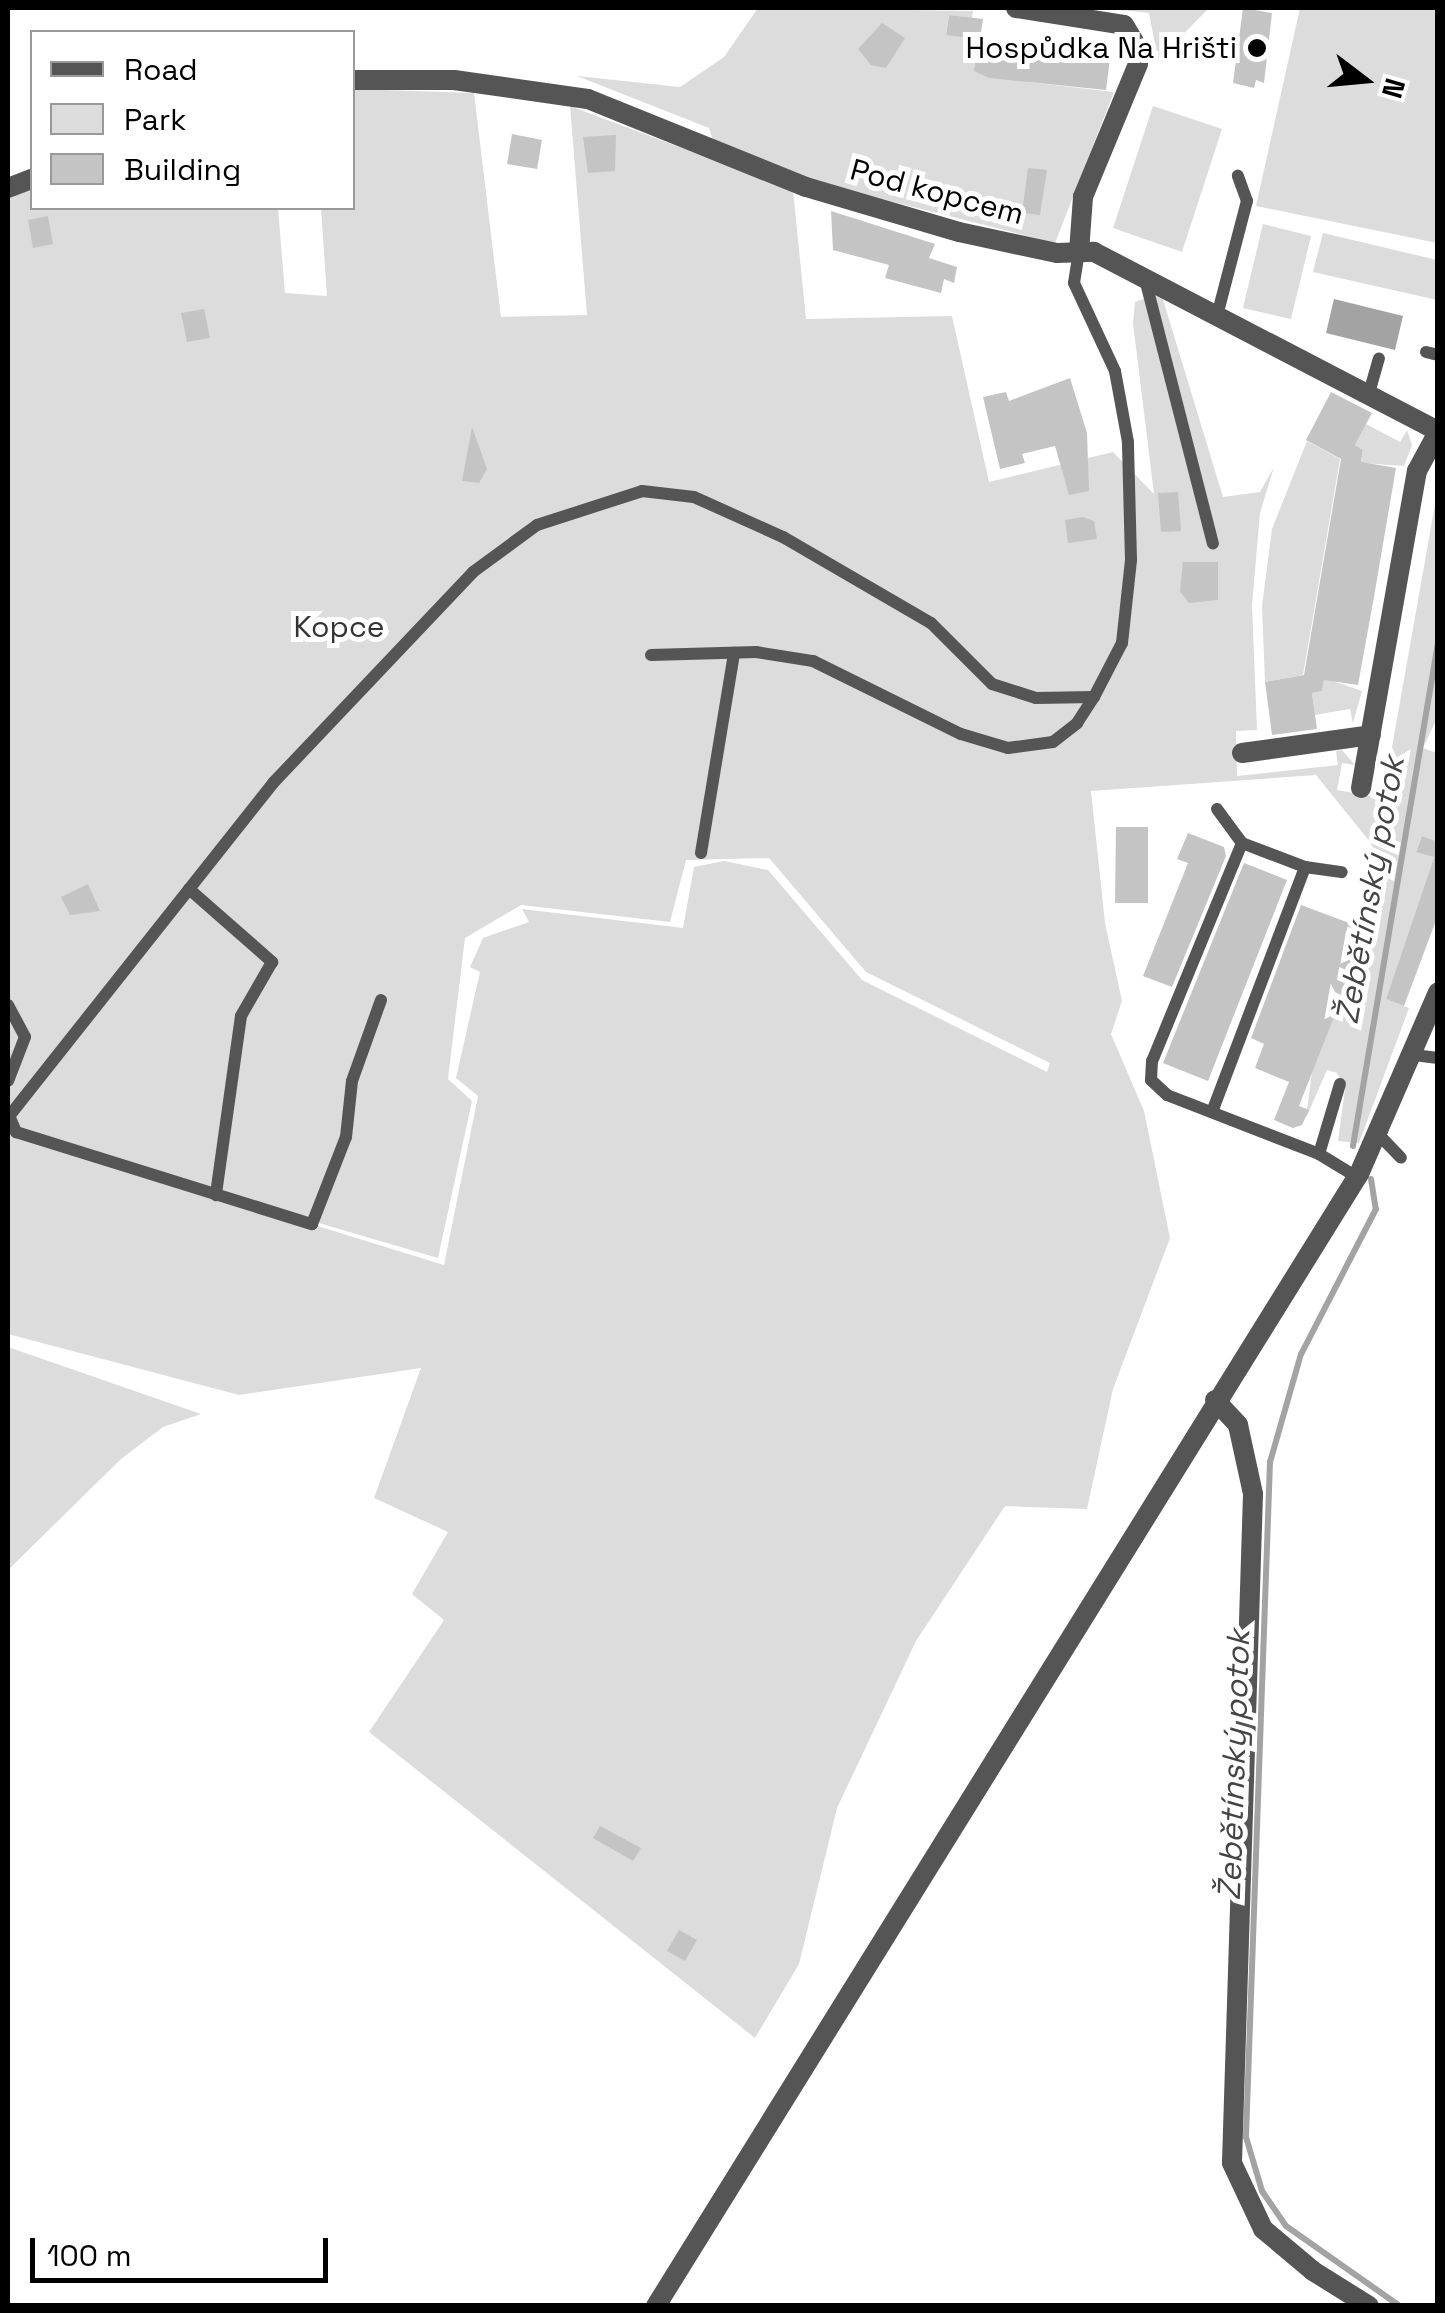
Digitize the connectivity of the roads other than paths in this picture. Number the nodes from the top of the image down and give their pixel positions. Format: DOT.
graph roads {
  1 [pos="1016,8"];
  2 [pos="355,80"];
  3 [pos="1238,176"];
  4 [pos="1079,251"];
  5 [pos="1144,276"];
  6 [pos="1218,312"];
  7 [pos="1379,358"];
  8 [pos="1369,394"];
  9 [pos="1438,431"];
  10 [pos="1212,543"];
  11 [pos="734,653"];
  12 [pos="652,655"];
  13 [pos="1094,697"];
  14 [pos="1370,735"];
  15 [pos="1242,753"];
  16 [pos="1362,788"];
  17 [pos="1217,809"];
  18 [pos="1242,843"];
  19 [pos="701,853"];
  20 [pos="1304,867"];
  21 [pos="1342,872"];
  22 [pos="189,889"];
  23 [pos="1438,992"];
  24 [pos="381,1000"];
  25 [pos="8,1005"];
  26 [pos="1416,1051"];
  27 [pos="1438,1058"];
  28 [pos="8,1081"];
  29 [pos="1340,1084"];
  30 [pos="1212,1112"];
  31 [pos="9,1114"];
  32 [pos="1380,1136"];
  33 [pos="1319,1154"];
  34 [pos="1401,1158"];
  35 [pos="1362,1170"];
  36 [pos="216,1195"];
  37 [pos="1216,1400"];
  38 [pos="656,2306"];
  39 [pos="1369,2306"];
  1 -- 4 [label="street"];
  2 -- 4 [label="street, Pod kopcem"];
  3 -- 6 [label="lane"];
  4 -- 5 [label="street, Pod kopcem"];
  4 -- 13 [label="lane"];
  5 -- 6 [label="street, Pod kopcem"];
  5 -- 10 [label="lane"];
  6 -- 8 [label="street, Pod kopcem"];
  7 -- 8 [label="lane"];
  8 -- 9 [label="street, Pod kopcem"];
  9 -- 14 [label="street, Pod kopcem"];
  11 -- 12 [label="lane"];
  11 -- 13 [label="lane"];
  11 -- 19 [label="lane"];
  13 -- 22 [label="lane"];
  14 -- 15 [label="street"];
  14 -- 16 [label="street, Pod kopcem"];
  17 -- 18 [label="lane"];
  18 -- 20 [label="lane"];
  18 -- 30 [label="lane"];
  20 -- 21 [label="lane"];
  20 -- 30 [label="lane"];
  22 -- 31 [label="lane"];
  22 -- 36 [label="lane"];
  23 -- 26 [label="street"];
  24 -- 36 [label="lane"];
  25 -- 28 [label="lane"];
  26 -- 27 [label="lane"];
  26 -- 32 [label="street"];
  29 -- 33 [label="lane"];
  30 -- 33 [label="lane"];
  31 -- 36 [label="lane"];
  32 -- 34 [label="lane"];
  32 -- 35 [label="street"];
  33 -- 35 [label="lane"];
  35 -- 37 [label="street"];
  37 -- 38 [label="street"];
  37 -- 39 [label="street"];
}
